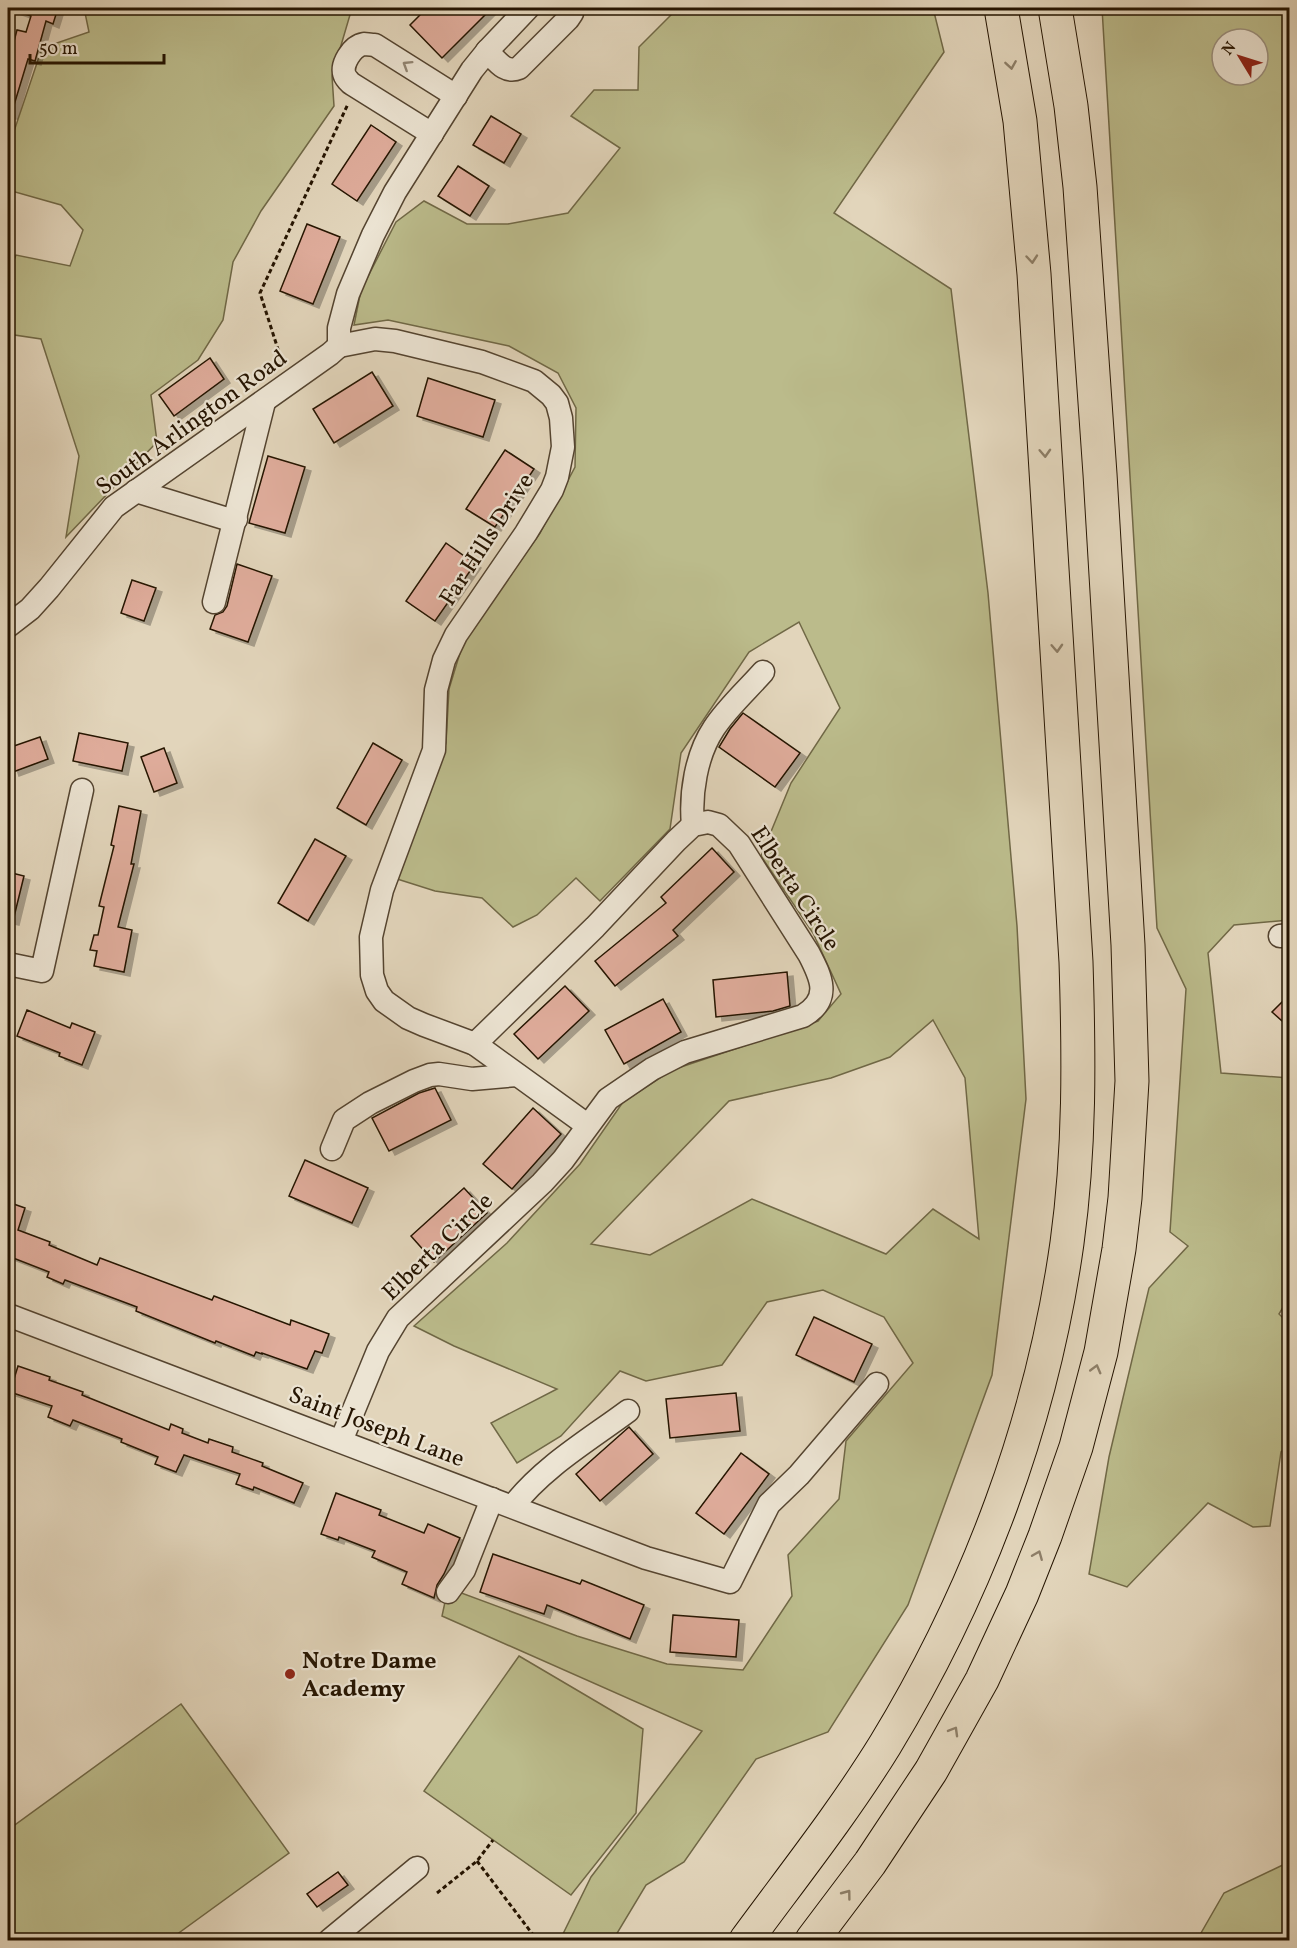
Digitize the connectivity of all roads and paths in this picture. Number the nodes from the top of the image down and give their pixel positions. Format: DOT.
graph roads {
  1 [pos="528,8"];
  2 [pos="572,8"];
  3 [pos="1001,8"];
  4 [pos="1055,8"];
  5 [pos="487,51"];
  6 [pos="456,96"];
  7 [pos="350,101"];
  8 [pos="432,135"];
  9 [pos="339,346"];
  10 [pos="289,384"];
  11 [pos="264,402"];
  12 [pos="136,491"];
  13 [pos="236,519"];
  14 [pos="214,602"];
  15 [pos="8,627"];
  16 [pos="763,672"];
  17 [pos="82,790"];
  18 [pos="693,825"];
  19 [pos="8,964"];
  20 [pos="475,1044"];
  21 [pos="518,1075"];
  22 [pos="587,1125"];
  23 [pos="332,1149"];
  24 [pos="8,1315"];
  25 [pos="877,1384"];
  26 [pos="628,1411"];
  27 [pos="341,1441"];
  28 [pos="503,1502"];
  29 [pos="448,1592"];
  30 [pos="493,1840"];
  31 [pos="477,1861"];
  32 [pos="417,1868"];
  33 [pos="437,1893"];
  34 [pos="330,1941"];
  35 [pos="537,1941"];
  36 [pos="746,1941"];
  37 [pos="812,1941"];
  1 -- 5 [label="street"];
  2 -- 5 [label="street"];
  3 -- 36 [label="highway, one-way"];
  37 -- 4 [label="highway, one-way"];
  5 -- 6 [label="street"];
  6 -- 8 [label="street"];
  6 -- 8 [label="street, one-way"];
  7 -- 10 [label="path"];
  8 -- 9 [label="street"];
  9 -- 10 [label="street, South Arlington Road"];
  9 -- 20 [label="street, Far Hills Drive"];
  10 -- 11 [label="street, South Arlington Road"];
  11 -- 12 [label="street, South Arlington Road"];
  11 -- 13 [label="street"];
  12 -- 13 [label="street"];
  12 -- 15 [label="street, South Arlington Road"];
  13 -- 14 [label="street"];
  16 -- 18 [label="street"];
  17 -- 19 [label="street"];
  18 -- 20 [label="street"];
  18 -- 22 [label="street, Elberta Circle"];
  20 -- 21 [label="street, Far Hills Drive"];
  21 -- 22 [label="street, Far Hills Drive"];
  21 -- 23 [label="street"];
  22 -- 27 [label="street, Elberta Circle"];
  24 -- 27 [label="street, Saint Joseph Lane"];
  25 -- 28 [label="street, Saint Joseph Lane"];
  26 -- 28 [label="street"];
  27 -- 28 [label="street, Saint Joseph Lane"];
  28 -- 29 [label="street"];
  30 -- 31 [label="path"];
  31 -- 33 [label="path"];
  31 -- 35 [label="path"];
  32 -- 34 [label="street"];
}
